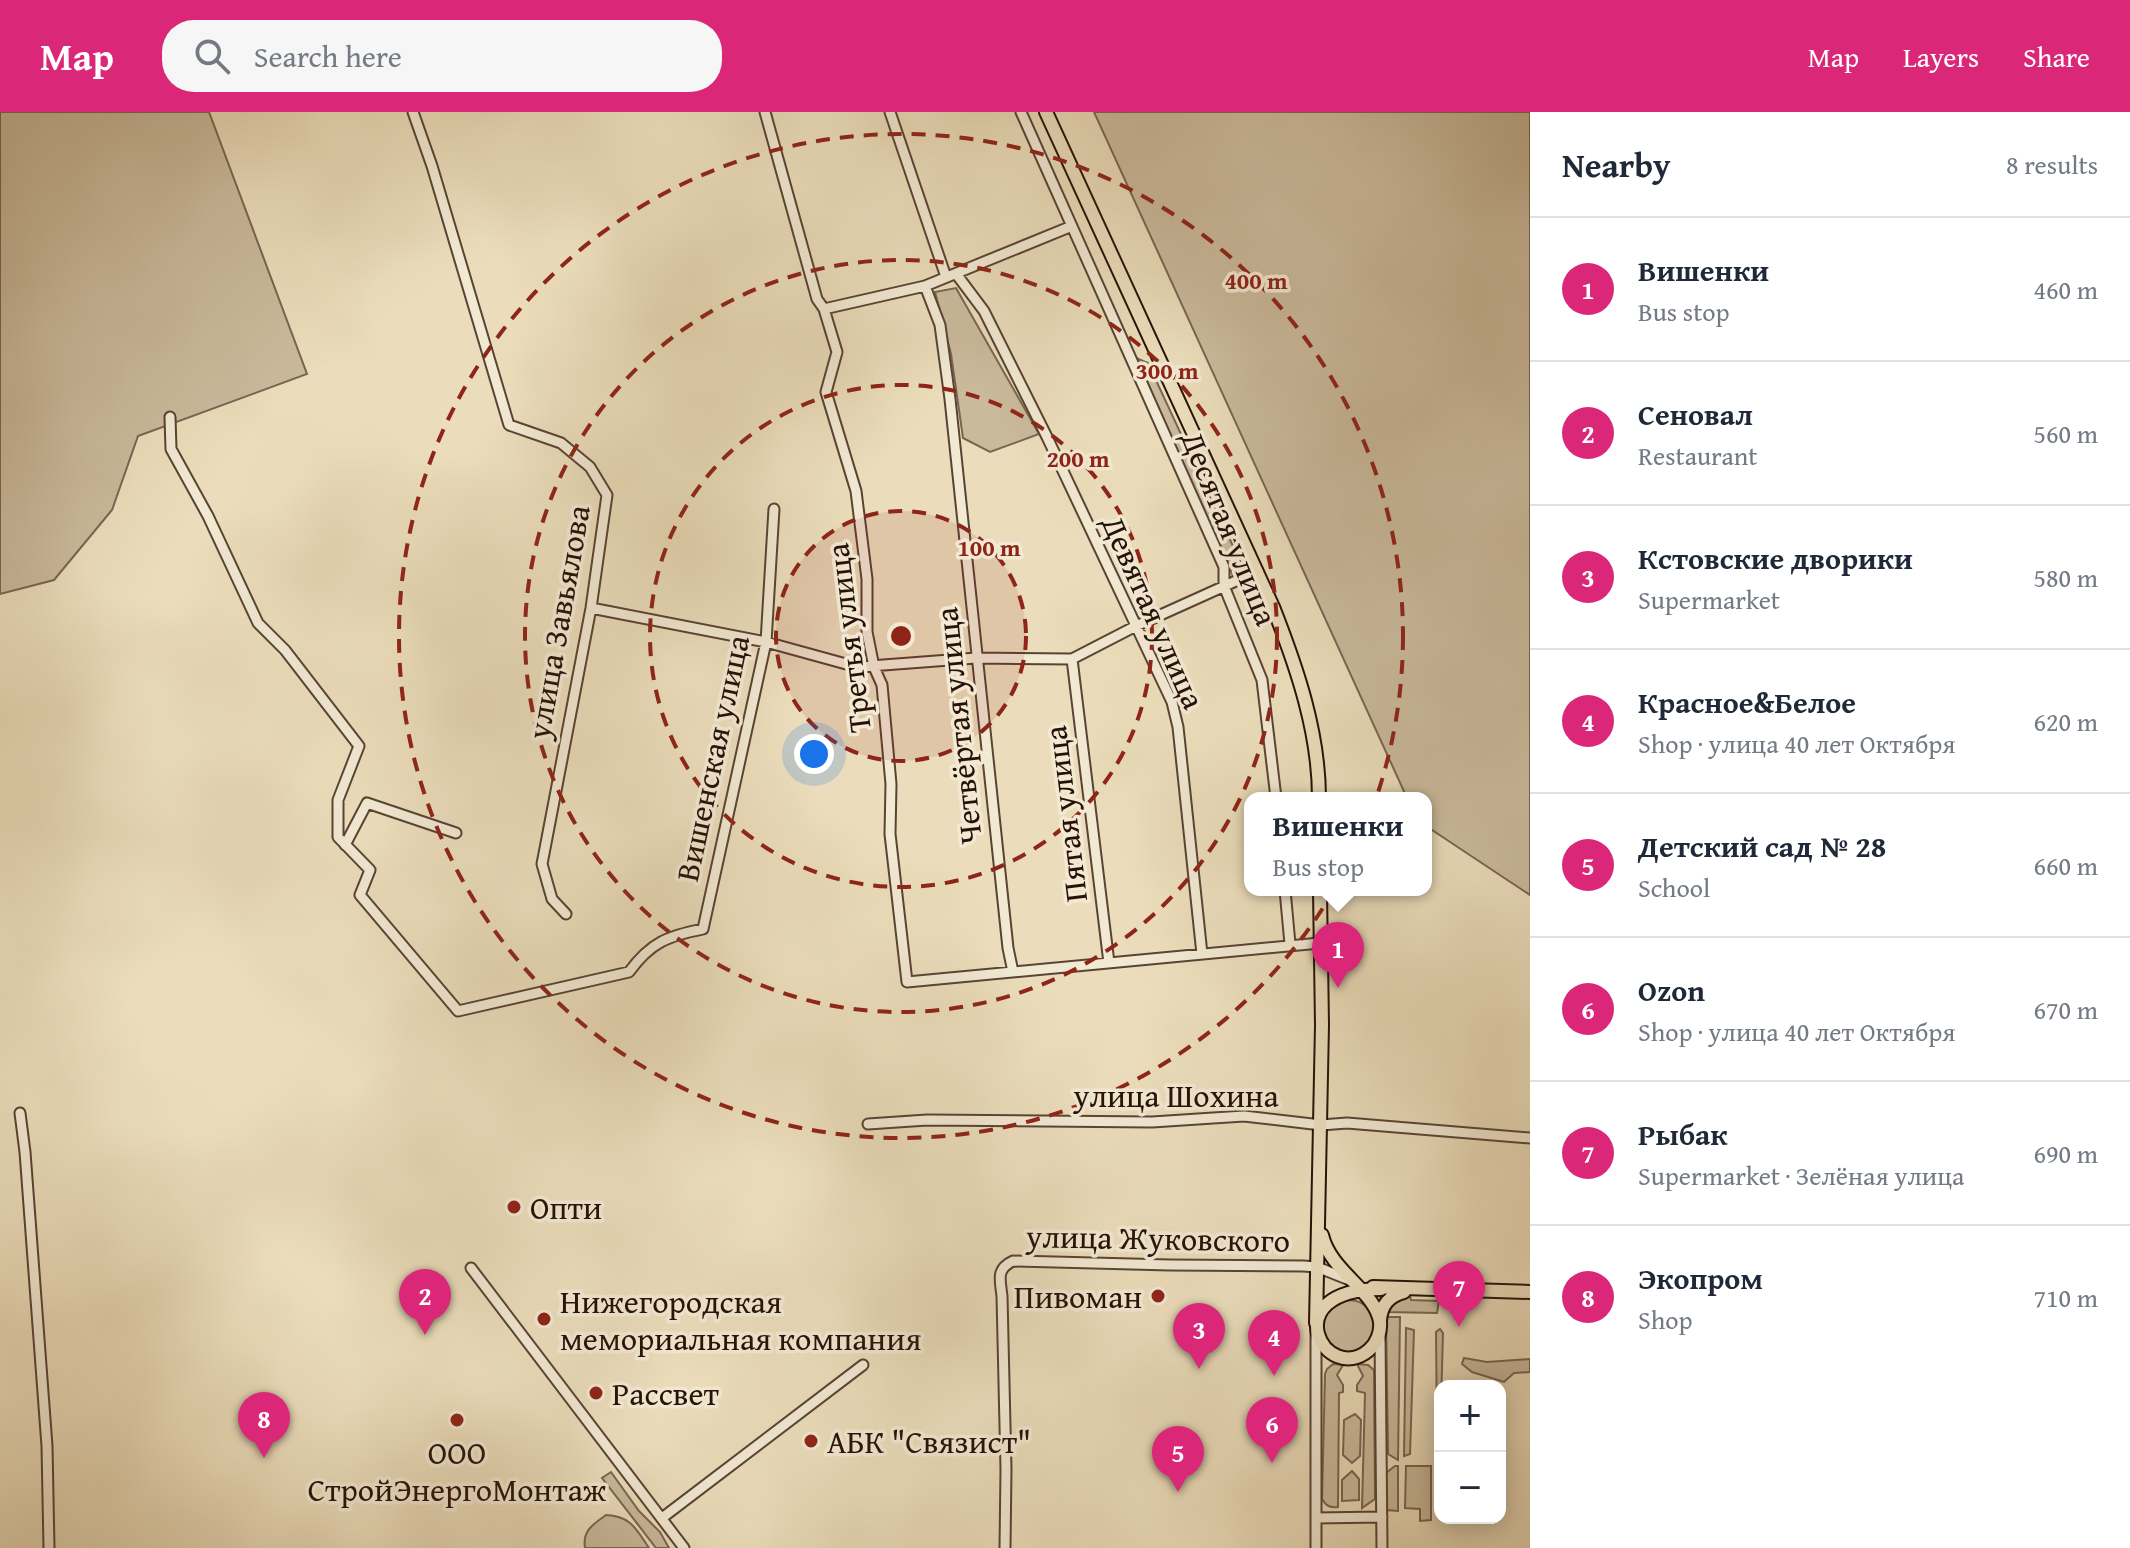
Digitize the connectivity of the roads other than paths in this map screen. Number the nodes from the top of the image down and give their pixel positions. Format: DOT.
graph roads {
  1 [pos="413,112"];
  2 [pos="765,112"];
  3 [pos="890,112"];
  4 [pos="1021,112"];
  5 [pos="1046,112"];
  6 [pos="1072,226"];
  7 [pos="951,276"];
  8 [pos="925,286"];
  9 [pos="824,309"];
  10 [pos="170,417"];
  11 [pos="774,509"];
  12 [pos="1258,571"];
  13 [pos="1224,586"];
  14 [pos="591,608"];
  15 [pos="1136,626"];
  16 [pos="766,642"];
  17 [pos="976,658"];
  18 [pos="1072,659"];
  19 [pos="874,667"];
  20 [pos="1275,792"];
  21 [pos="1318,792"];
  22 [pos="456,833"];
  23 [pos="345,845"];
  24 [pos="1286,896"];
  25 [pos="1320,896"];
  26 [pos="566,914"];
  27 [pos="1320,943"];
  28 [pos="1290,944"];
  29 [pos="1202,954"];
  30 [pos="1109,963"];
  31 [pos="1013,972"];
  32 [pos="20,1113"];
  33 [pos="868,1124"];
  34 [pos="1321,1125"];
  35 [pos="1530,1138"];
  36 [pos="1320,1220"];
  37 [pos="1317,1267"];
  38 [pos="471,1268"];
  39 [pos="1353,1289"];
  40 [pos="1419,1290"];
  41 [pos="1530,1292"];
  42 [pos="1316,1326"];
  43 [pos="1380,1326"];
  44 [pos="863,1365"];
  45 [pos="1382,1517"];
  46 [pos="662,1518"];
  47 [pos="1316,1518"];
  48 [pos="49,1548"];
  49 [pos="684,1548"];
  50 [pos="1005,1548"];
  51 [pos="1316,1548"];
  52 [pos="1382,1548"];
  1 -- 14 [label="street, улица Завьялова"];
  2 -- 9 [label="street, Третья улица"];
  3 -- 7 [label="street, Девятая улица"];
  4 -- 6 [label="street, Десятая улица"];
  5 -- 12 [label="main road"];
  6 -- 7 [label="street"];
  6 -- 13 [label="street, Десятая улица"];
  7 -- 8 [label="street"];
  7 -- 15 [label="street, Девятая улица"];
  8 -- 9 [label="street"];
  8 -- 17 [label="street, Четвёртая улица"];
  9 -- 19 [label="street, Третья улица"];
  10 -- 23 [label="street"];
  11 -- 16 [label="street, Вишенская улица"];
  12 -- 13 [label="street"];
  12 -- 21 [label="main road"];
  13 -- 15 [label="street"];
  13 -- 20 [label="street, Десятая улица"];
  14 -- 16 [label="street"];
  14 -- 26 [label="street, улица Завьялова"];
  15 -- 18 [label="street"];
  15 -- 29 [label="street, Девятая улица"];
  16 -- 19 [label="street"];
  16 -- 23 [label="street, Вишенская улица"];
  17 -- 18 [label="street"];
  17 -- 19 [label="street"];
  17 -- 31 [label="street, Четвёртая улица"];
  18 -- 30 [label="street, Пятая улица"];
  19 -- 31 [label="street, Третья улица"];
  22 -- 23 [label="street"];
  24 -- 28 [label="street"];
  25 -- 27 [label="main road"];
  27 -- 28 [label="street"];
  27 -- 34 [label="main road"];
  28 -- 29 [label="street"];
  29 -- 30 [label="street"];
  30 -- 31 [label="street"];
  32 -- 48 [label="street"];
  33 -- 34 [label="street, улица Шохина"];
  34 -- 35 [label="street, улица Шохина"];
  34 -- 36 [label="main road"];
  36 -- 37 [label="main road"];
  36 -- 39 [label="main road"];
  37 -- 39 [label="street, улица Жуковского"];
  37 -- 42 [label="main road"];
  37 -- 50 [label="street, улица Жуковского"];
  38 -- 46 [label="street"];
  39 -- 40 [label="main road"];
  39 -- 42 [label="main road"];
  39 -- 43 [label="main road"];
  40 -- 41 [label="main road"];
  40 -- 43 [label="main road"];
  42 -- 43 [label="main road"];
  42 -- 47 [label="street"];
  43 -- 45 [label="street"];
  44 -- 46 [label="street"];
  45 -- 47 [label="street"];
  45 -- 52 [label="street"];
  46 -- 49 [label="street"];
  47 -- 51 [label="street"];
}
